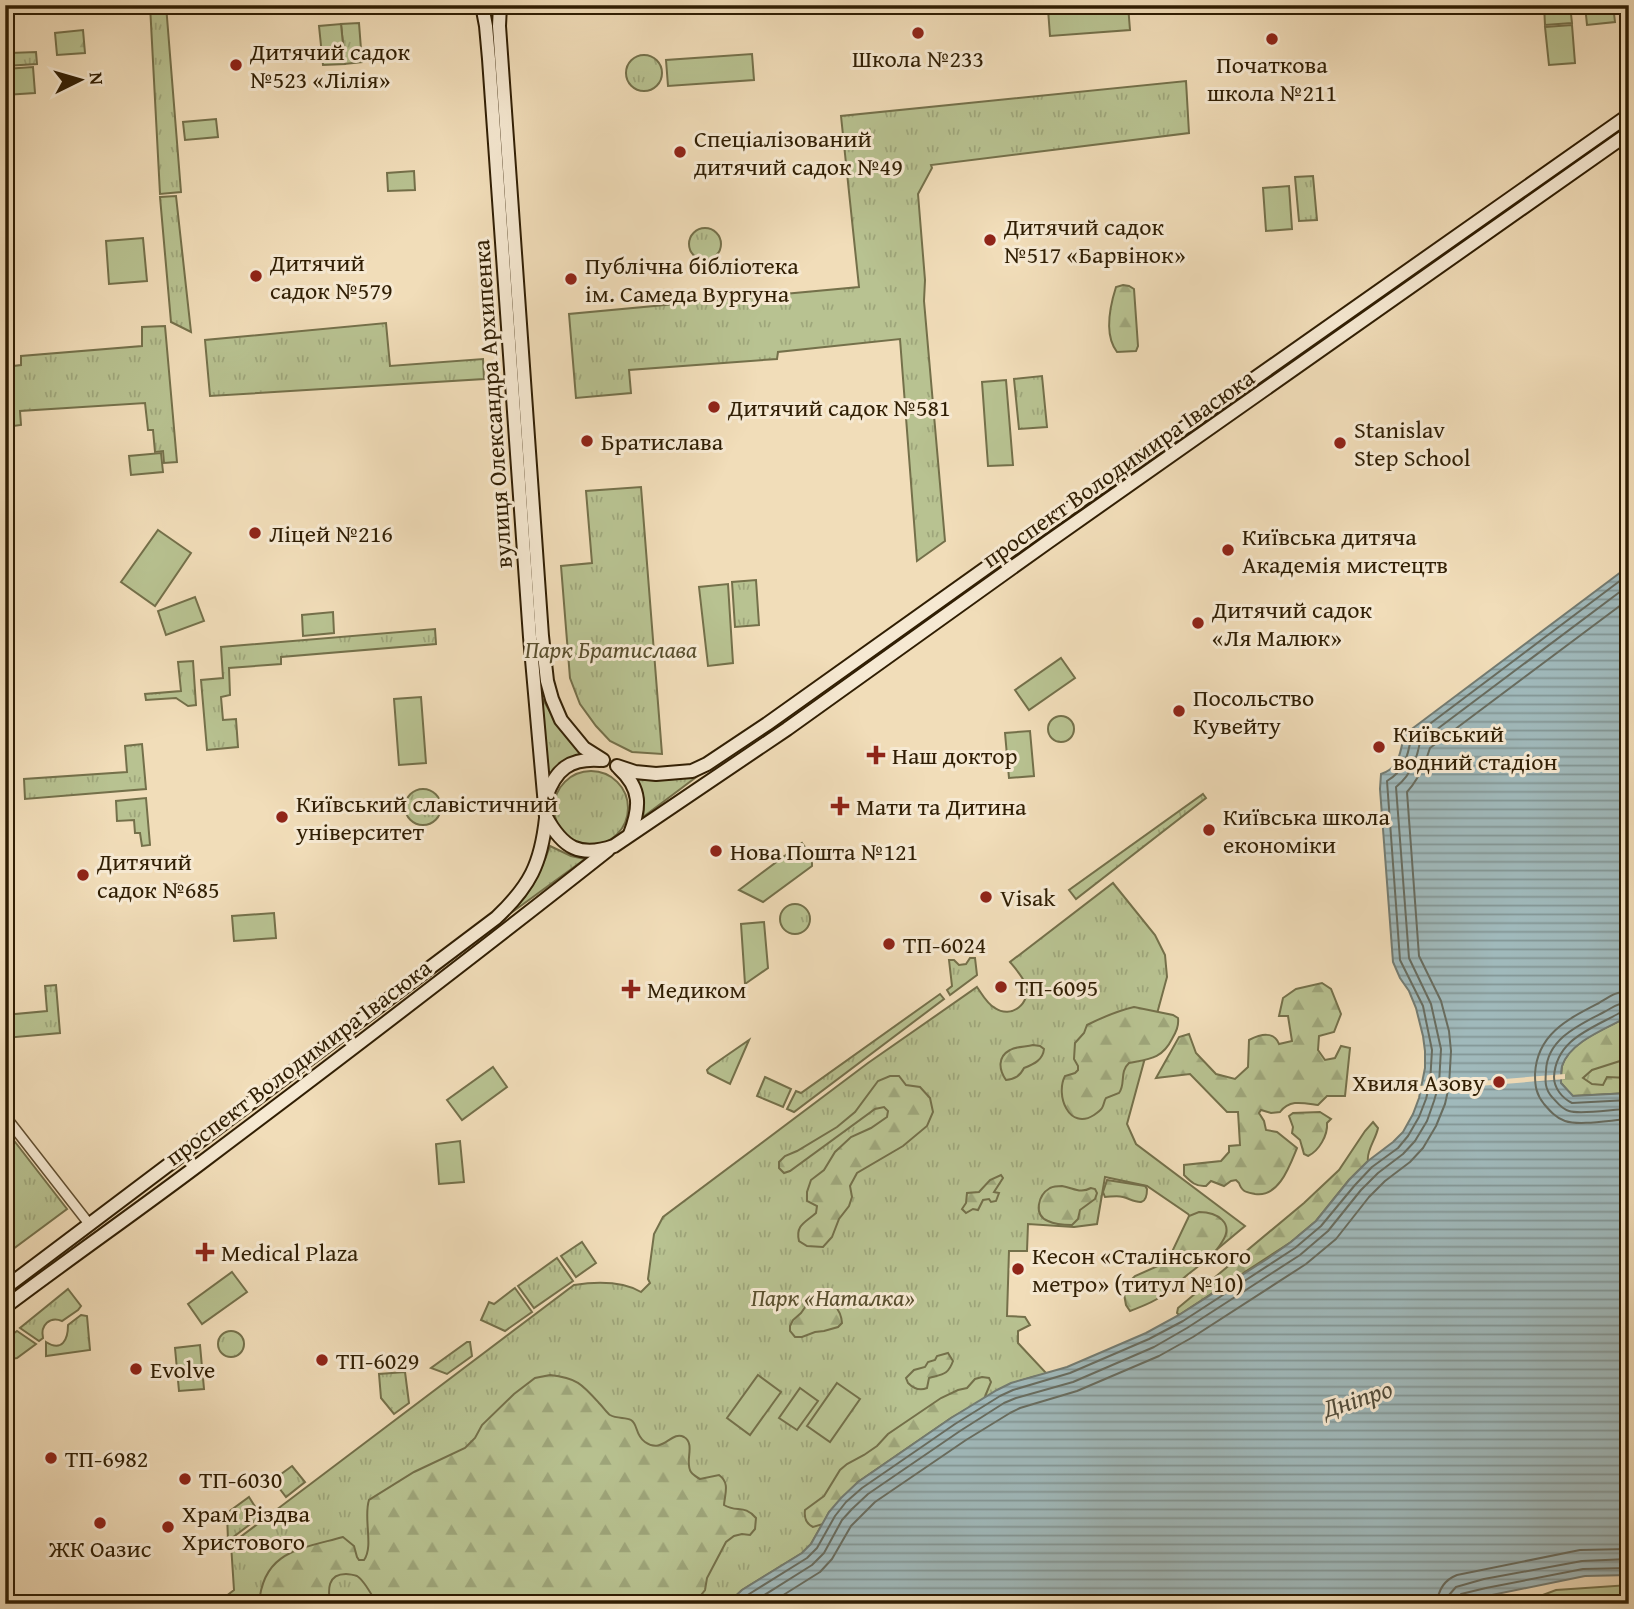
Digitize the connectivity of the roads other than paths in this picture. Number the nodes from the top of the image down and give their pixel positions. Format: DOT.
graph roads {
  1 [pos="482,5"];
  2 [pos="500,5"];
  3 [pos="1629,116"];
  4 [pos="1629,133"];
  5 [pos="1054,520"];
  6 [pos="1061,533"];
  7 [pos="603,760"];
  8 [pos="617,766"];
  9 [pos="544,801"];
  10 [pos="546,817"];
  11 [pos="630,834"];
  12 [pos="614,846"];
  13 [pos="5,1116"];
  14 [pos="188,1150"];
  15 [pos="199,1164"];
  16 [pos="90,1225"];
  17 [pos="5,1288"];
  18 [pos="5,1307"];
  1 -- 9 [label="main road, вулиця Олександра Архипенка"];
  2 -- 7 [label="main road, вулиця Олександра Архипенка"];
  3 -- 5 [label="main road, проспект Володимира Івасюка"];
  4 -- 6 [label="main road, проспект Володимира Івасюка"];
  5 -- 6 [label="main road"];
  5 -- 8 [label="main road, проспект Володимира Івасюка"];
  6 -- 11 [label="main road, проспект Володимира Івасюка"];
  7 -- 8 [label="main road"];
  7 -- 9 [label="main road"];
  8 -- 11 [label="main road"];
  9 -- 10 [label="main road"];
  10 -- 12 [label="main road"];
  10 -- 14 [label="main road, проспект Володимира Івасюка"];
  11 -- 12 [label="main road"];
  12 -- 15 [label="main road, проспект Володимира Івасюка"];
  13 -- 16 [label="street"];
  14 -- 15 [label="main road"];
  14 -- 16 [label="main road, проспект Володимира Івасюка"];
  15 -- 18 [label="main road, проспект Володимира Івасюка"];
  16 -- 17 [label="main road, проспект Володимира Івасюка"];
}
